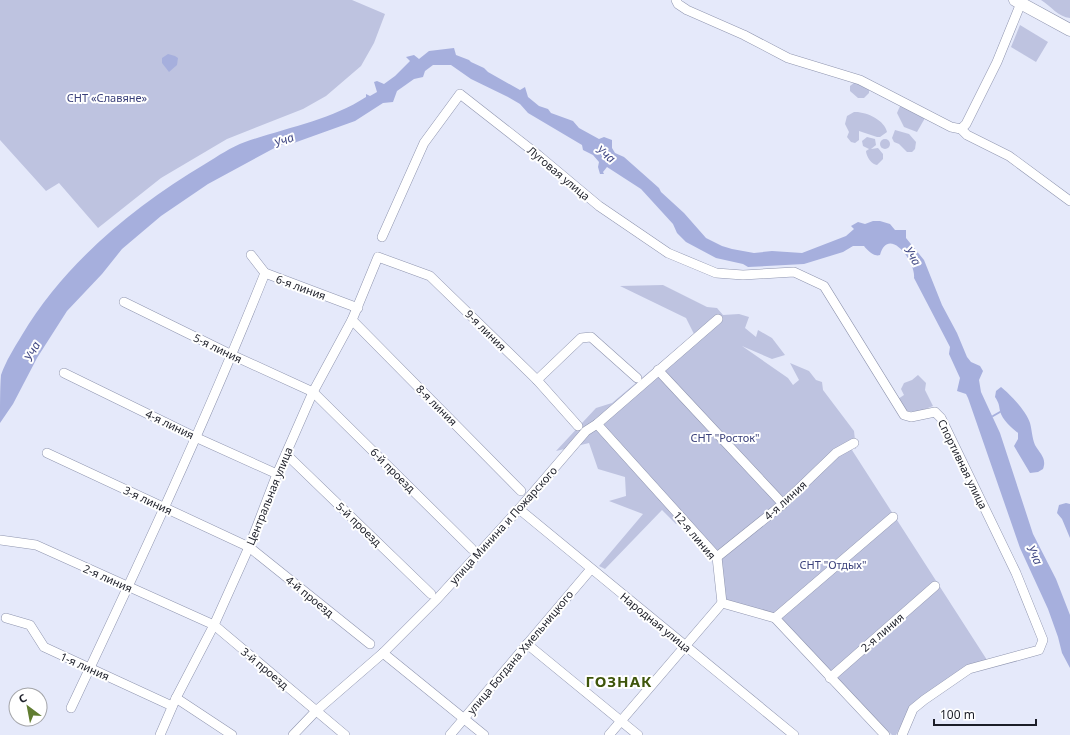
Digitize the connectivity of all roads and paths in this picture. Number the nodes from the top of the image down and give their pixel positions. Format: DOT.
graph roads {
  1 [pos="677,2"];
  2 [pos="1018,2"];
  3 [pos="1070,30"];
  4 [pos="961,129"];
  5 [pos="1070,201"];
  6 [pos="382,237"];
  7 [pos="252,255"];
  8 [pos="378,257"];
  9 [pos="265,273"];
  10 [pos="816,281"];
  11 [pos="124,302"];
  12 [pos="358,308"];
  13 [pos="718,319"];
  14 [pos="352,320"];
  15 [pos="232,355"];
  16 [pos="658,370"];
  17 [pos="64,373"];
  18 [pos="636,378"];
  19 [pos="537,380"];
  20 [pos="313,392"];
  21 [pos="597,424"];
  22 [pos="578,426"];
  23 [pos="195,437"];
  24 [pos="854,443"];
  25 [pos="47,453"];
  26 [pos="286,454"];
  27 [pos="277,474"];
  28 [pos="521,491"];
  29 [pos="783,504"];
  30 [pos="164,508"];
  31 [pos="519,509"];
  32 [pos="894,517"];
  33 [pos="0,540"];
  34 [pos="249,547"];
  35 [pos="472,549"];
  36 [pos="717,558"];
  37 [pos="591,569"];
  38 [pos="935,586"];
  39 [pos="128,587"];
  40 [pos="431,594"];
  41 [pos="722,603"];
  42 [pos="6,618"];
  43 [pos="775,618"];
  44 [pos="214,625"];
  45 [pos="370,644"];
  46 [pos="527,644"];
  47 [pos="685,646"];
  48 [pos="383,653"];
  49 [pos="90,668"];
  50 [pos="830,678"];
  51 [pos="174,702"];
  52 [pos="71,708"];
  53 [pos="316,711"];
  54 [pos="464,719"];
  55 [pos="621,722"];
  56 [pos="160,735"];
  57 [pos="232,735"];
  58 [pos="293,735"];
  59 [pos="344,735"];
  60 [pos="450,735"];
  61 [pos="484,735"];
  62 [pos="610,735"];
  63 [pos="638,735"];
  64 [pos="794,735"];
  65 [pos="885,735"];
  66 [pos="902,735"];
  1 -- 4 [label="street"];
  2 -- 3 [label="main road"];
  2 -- 4 [label="street"];
  4 -- 5 [label="street"];
  6 -- 10 [label="street, Луговая улица"];
  7 -- 9 [label="street, 6-я линия"];
  8 -- 12 [label="street, Центральная улица"];
  8 -- 19 [label="street, 9-я линия"];
  9 -- 12 [label="street, 6-я линия"];
  9 -- 15 [label="street"];
  10 -- 66 [label="street, Спортивная улица"];
  11 -- 15 [label="street, 5-я линия"];
  12 -- 14 [label="street, Центральная улица"];
  13 -- 16 [label="street, улица Минина и Пожарского"];
  14 -- 20 [label="street, Центральная улица"];
  14 -- 28 [label="street, 8-я линия"];
  15 -- 20 [label="street, 5-я линия"];
  15 -- 23 [label="street"];
  16 -- 21 [label="street, улица Минина и Пожарского"];
  16 -- 29 [label="street"];
  17 -- 23 [label="street, 4-я линия"];
  18 -- 19 [label="street"];
  19 -- 22 [label="street, 9-я линия"];
  20 -- 26 [label="street, Центральная улица"];
  20 -- 35 [label="street, 6-й проезд"];
  21 -- 31 [label="street, улица Минина и Пожарского"];
  21 -- 36 [label="street, 12-я линия"];
  23 -- 27 [label="street, 4-я линия"];
  23 -- 30 [label="street"];
  24 -- 29 [label="street, 4-я линия"];
  25 -- 30 [label="street, 3-я линия"];
  26 -- 27 [label="street, Центральная улица"];
  26 -- 40 [label="street, 5-й проезд"];
  27 -- 34 [label="street, Центральная улица"];
  29 -- 36 [label="street, 4-я линия"];
  30 -- 34 [label="street, 3-я линия"];
  30 -- 39 [label="street"];
  31 -- 37 [label="street, Народная улица"];
  31 -- 48 [label="street, улица Минина и Пожарского"];
  32 -- 43 [label="street"];
  33 -- 39 [label="street, 2-я линия"];
  34 -- 44 [label="street, Центральная улица"];
  34 -- 45 [label="street, 4-й проезд"];
  36 -- 41 [label="street, 12-я линия"];
  37 -- 46 [label="street, улица Богдана Хмельницкого"];
  37 -- 47 [label="street, Народная улица"];
  38 -- 50 [label="street, 2-я линия"];
  39 -- 44 [label="street, 2-я линия"];
  39 -- 49 [label="street"];
  41 -- 43 [label="street"];
  41 -- 47 [label="street"];
  42 -- 49 [label="street, 1-я линия"];
  43 -- 50 [label="street"];
  44 -- 51 [label="street, Центральная улица"];
  44 -- 53 [label="street, 3-й проезд"];
  46 -- 54 [label="street, улица Богдана Хмельницкого"];
  46 -- 55 [label="street"];
  47 -- 55 [label="street"];
  47 -- 64 [label="street, Народная улица"];
  48 -- 53 [label="street, улица Минина и Пожарского"];
  48 -- 54 [label="street"];
  49 -- 51 [label="street, 1-я линия"];
  49 -- 52 [label="street"];
  50 -- 65 [label="street"];
  51 -- 56 [label="street, Центральная улица"];
  51 -- 57 [label="street, 1-я линия"];
  53 -- 58 [label="street, улица Минина и Пожарского"];
  53 -- 59 [label="street, 3-й проезд"];
  54 -- 60 [label="street, улица Богдана Хмельницкого"];
  54 -- 61 [label="street"];
  55 -- 62 [label="street"];
  55 -- 63 [label="street"];
}
